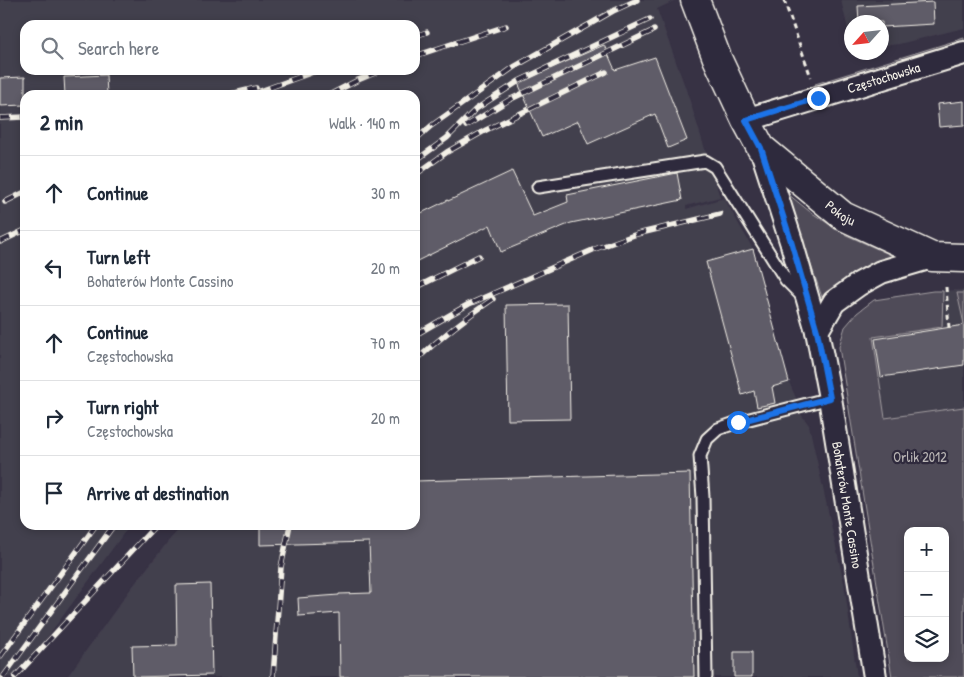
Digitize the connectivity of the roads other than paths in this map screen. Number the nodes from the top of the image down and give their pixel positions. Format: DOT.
graph roads {
  1 [pos="695,0"];
  2 [pos="964,53"];
  3 [pos="746,120"];
  4 [pos="761,148"];
  5 [pos="538,187"];
  6 [pos="932,257"];
  7 [pos="964,258"];
  8 [pos="808,302"];
  9 [pos="817,331"];
  10 [pos="830,398"];
  11 [pos="706,677"];
  12 [pos="875,677"];
  1 -- 3 [label="street"];
  2 -- 3 [label="street, Częstochowska"];
  3 -- 4 [label="street"];
  4 -- 6 [label="street, Pokoju"];
  4 -- 8 [label="street"];
  5 -- 8 [label="lane"];
  6 -- 7 [label="street, Pokoju"];
  6 -- 9 [label="street, Pokoju"];
  8 -- 9 [label="street"];
  9 -- 10 [label="street, Bohaterów Monte Cassino"];
  10 -- 11 [label="lane"];
  10 -- 12 [label="street, Bohaterów Monte Cassino"];
}
